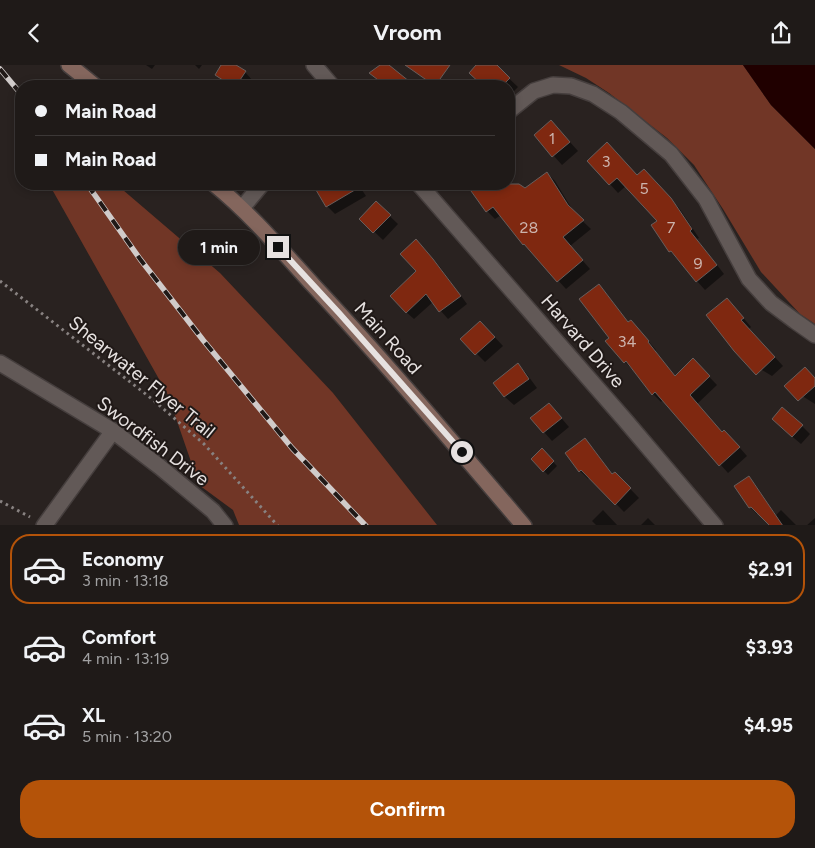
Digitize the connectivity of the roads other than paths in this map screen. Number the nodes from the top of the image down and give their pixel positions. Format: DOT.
graph roads {
  1 [pos="69,65"];
  2 [pos="314,65"];
  3 [pos="88,80"];
  4 [pos="327,80"];
  5 [pos="515,106"];
  6 [pos="221,190"];
  7 [pos="257,190"];
  8 [pos="425,190"];
  9 [pos="242,208"];
  10 [pos="815,335"];
  11 [pos="0,363"];
  12 [pos="113,431"];
  13 [pos="44,525"];
  14 [pos="225,525"];
  15 [pos="524,525"];
  16 [pos="715,525"];
  1 -- 3 [label="main road"];
  2 -- 4 [label="street"];
  5 -- 10 [label="street"];
  6 -- 9 [label="main road, Main Road"];
  7 -- 9 [label="street"];
  8 -- 16 [label="street, Harvard Drive"];
  9 -- 15 [label="main road, Main Road"];
  11 -- 12 [label="street, Swordfish Drive"];
  12 -- 13 [label="street"];
  12 -- 14 [label="street, Swordfish Drive"];
}
